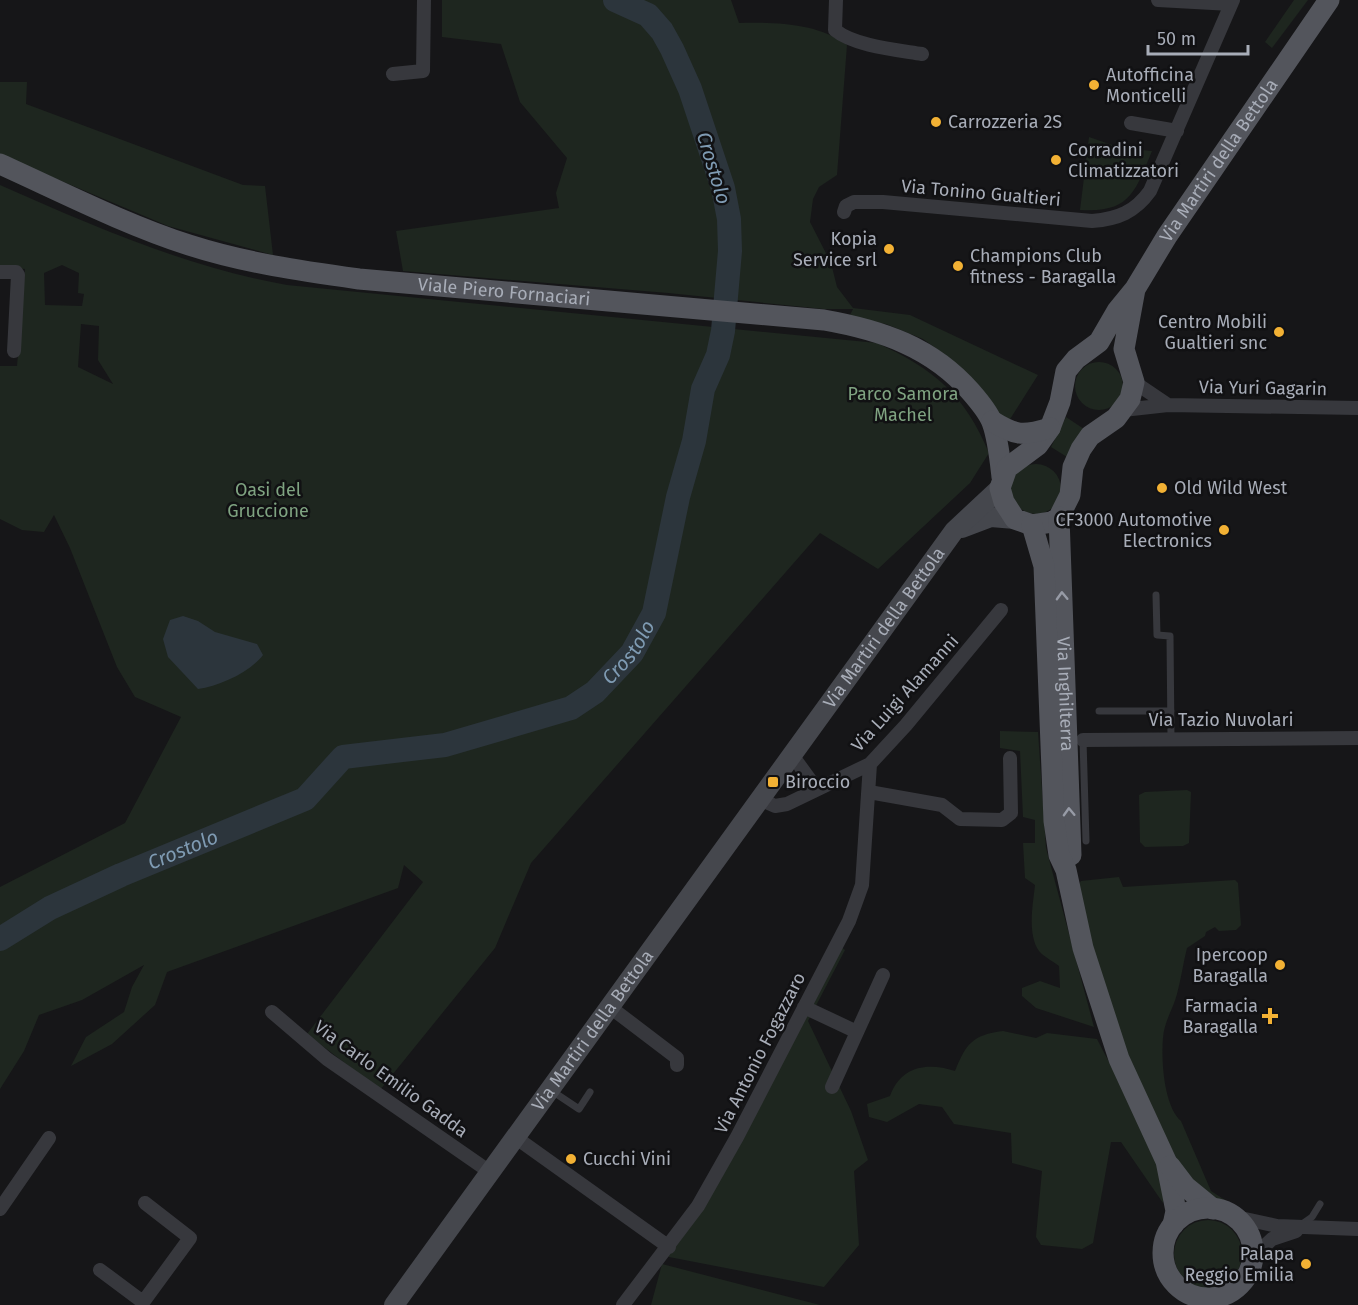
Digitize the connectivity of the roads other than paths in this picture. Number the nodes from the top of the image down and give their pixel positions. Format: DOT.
graph roads {
  1 [pos="424,0"];
  2 [pos="836,0"];
  3 [pos="1158,0"];
  4 [pos="1232,2"];
  5 [pos="1329,2"];
  6 [pos="922,54"];
  7 [pos="393,74"];
  8 [pos="1131,123"];
  9 [pos="1177,131"];
  10 [pos="0,164"];
  11 [pos="844,212"];
  12 [pos="0,272"];
  13 [pos="1135,289"];
  14 [pos="14,351"];
  15 [pos="1089,352"];
  16 [pos="1131,373"];
  17 [pos="1168,405"];
  18 [pos="1358,408"];
  19 [pos="1123,410"];
  20 [pos="992,421"];
  21 [pos="1050,428"];
  22 [pos="1001,482"];
  23 [pos="1059,517"];
  24 [pos="1024,522"];
  25 [pos="954,531"];
  26 [pos="1156,596"];
  27 [pos="1001,610"];
  28 [pos="1099,711"];
  29 [pos="1171,711"];
  30 [pos="1171,738"];
  31 [pos="1358,738"];
  32 [pos="1083,740"];
  33 [pos="792,755"];
  34 [pos="1010,758"];
  35 [pos="870,764"];
  36 [pos="816,788"];
  37 [pos="868,792"];
  38 [pos="760,799"];
  39 [pos="1086,841"];
  40 [pos="1066,870"];
  41 [pos="883,975"];
  42 [pos="610,1007"];
  43 [pos="804,1007"];
  44 [pos="272,1012"];
  45 [pos="857,1032"];
  46 [pos="677,1065"];
  47 [pos="832,1087"];
  48 [pos="550,1089"];
  49 [pos="591,1092"];
  50 [pos="515,1137"];
  51 [pos="49,1138"];
  52 [pos="1166,1161"];
  53 [pos="490,1172"];
  54 [pos="144,1203"];
  55 [pos="1320,1204"];
  56 [pos="0,1209"];
  57 [pos="1213,1209"];
  58 [pos="1236,1217"];
  59 [pos="1173,1225"];
  60 [pos="1301,1228"];
  61 [pos="1358,1229"];
  62 [pos="669,1247"];
  63 [pos="1254,1256"];
  64 [pos="100,1270"];
  65 [pos="1235,1297"];
  66 [pos="1204,1301"];
  67 [pos="142,1303"];
  68 [pos="394,1305"];
  69 [pos="623,1305"];
  1 -- 7 [label="street"];
  2 -- 6 [label="street"];
  3 -- 4 [label="street"];
  4 -- 9 [label="street"];
  5 -- 13 [label="main road, Via Martiri della Bettola"];
  8 -- 9 [label="street"];
  9 -- 11 [label="street, Via Tonino Gualtieri"];
  10 -- 20 [label="main road, Viale Piero Fornaciari"];
  12 -- 14 [label="street"];
  13 -- 15 [label="main road, Via Martiri della Bettola"];
  13 -- 16 [label="main road, Via Martiri della Bettola"];
  15 -- 16 [label="main road"];
  15 -- 21 [label="main road, Via Martiri della Bettola"];
  16 -- 17 [label="street"];
  16 -- 19 [label="main road, Via Martiri della Bettola"];
  17 -- 18 [label="street, Via Yuri Gagarin"];
  17 -- 19 [label="street, Via Yuri Gagarin"];
  19 -- 23 [label="main road"];
  20 -- 21 [label="main road, Viale Piero Fornaciari"];
  20 -- 22 [label="main road, Viale Piero Fornaciari"];
  21 -- 22 [label="main road, Via Martiri della Bettola"];
  22 -- 24 [label="main road"];
  22 -- 25 [label="main road, Via Martiri della Bettola"];
  23 -- 24 [label="main road, Via Martiri della Bettola"];
  40 -- 23 [label="main road, Via Inghilterra, one-way"];
  24 -- 25 [label="main road, Via Martiri della Bettola"];
  24 -- 40 [label="main road, Via Inghilterra"];
  25 -- 33 [label="main road, Via Martiri della Bettola"];
  26 -- 29 [label="lane"];
  27 -- 35 [label="street, Via Luigi Alamanni"];
  28 -- 29 [label="lane"];
  29 -- 30 [label="lane"];
  30 -- 31 [label="street, Via Tazio Nuvolari"];
  30 -- 32 [label="street, Via Tazio Nuvolari"];
  32 -- 39 [label="lane"];
  33 -- 36 [label="street"];
  33 -- 38 [label="main road, Via Martiri della Bettola"];
  34 -- 37 [label="street"];
  35 -- 36 [label="street, Via Luigi Alamanni"];
  35 -- 37 [label="street, Via Antonio Fogazzaro"];
  36 -- 38 [label="street, Via Luigi Alamanni"];
  37 -- 43 [label="street, Via Antonio Fogazzaro"];
  38 -- 42 [label="main road, Via Martiri della Bettola"];
  40 -- 52 [label="main road, Via Inghilterra"];
  41 -- 45 [label="street"];
  42 -- 46 [label="street"];
  42 -- 48 [label="main road, Via Martiri della Bettola"];
  43 -- 45 [label="street"];
  43 -- 62 [label="street, Via Antonio Fogazzaro"];
  44 -- 53 [label="street, Via Carlo Emilio Gadda"];
  45 -- 47 [label="street"];
  48 -- 49 [label="lane"];
  48 -- 50 [label="main road, Via Martiri della Bettola"];
  50 -- 53 [label="main road, Via Martiri della Bettola"];
  50 -- 62 [label="street"];
  51 -- 56 [label="street"];
  52 -- 57 [label="main road, Via Inghilterra"];
  52 -- 59 [label="main road, Via Inghilterra"];
  53 -- 68 [label="main road, Via Martiri della Bettola"];
  54 -- 67 [label="street"];
  55 -- 60 [label="lane"];
  57 -- 58 [label="main road, Via Inghilterra"];
  57 -- 59 [label="main road"];
  58 -- 60 [label="street"];
  58 -- 63 [label="main road"];
  59 -- 66 [label="main road, Via Inghilterra"];
  60 -- 61 [label="street"];
  60 -- 63 [label="street"];
  62 -- 69 [label="street, Via Antonio Fogazzaro"];
  63 -- 65 [label="main road, Via Inghilterra"];
  64 -- 67 [label="street"];
  65 -- 66 [label="main road, Via Inghilterra"];
}
